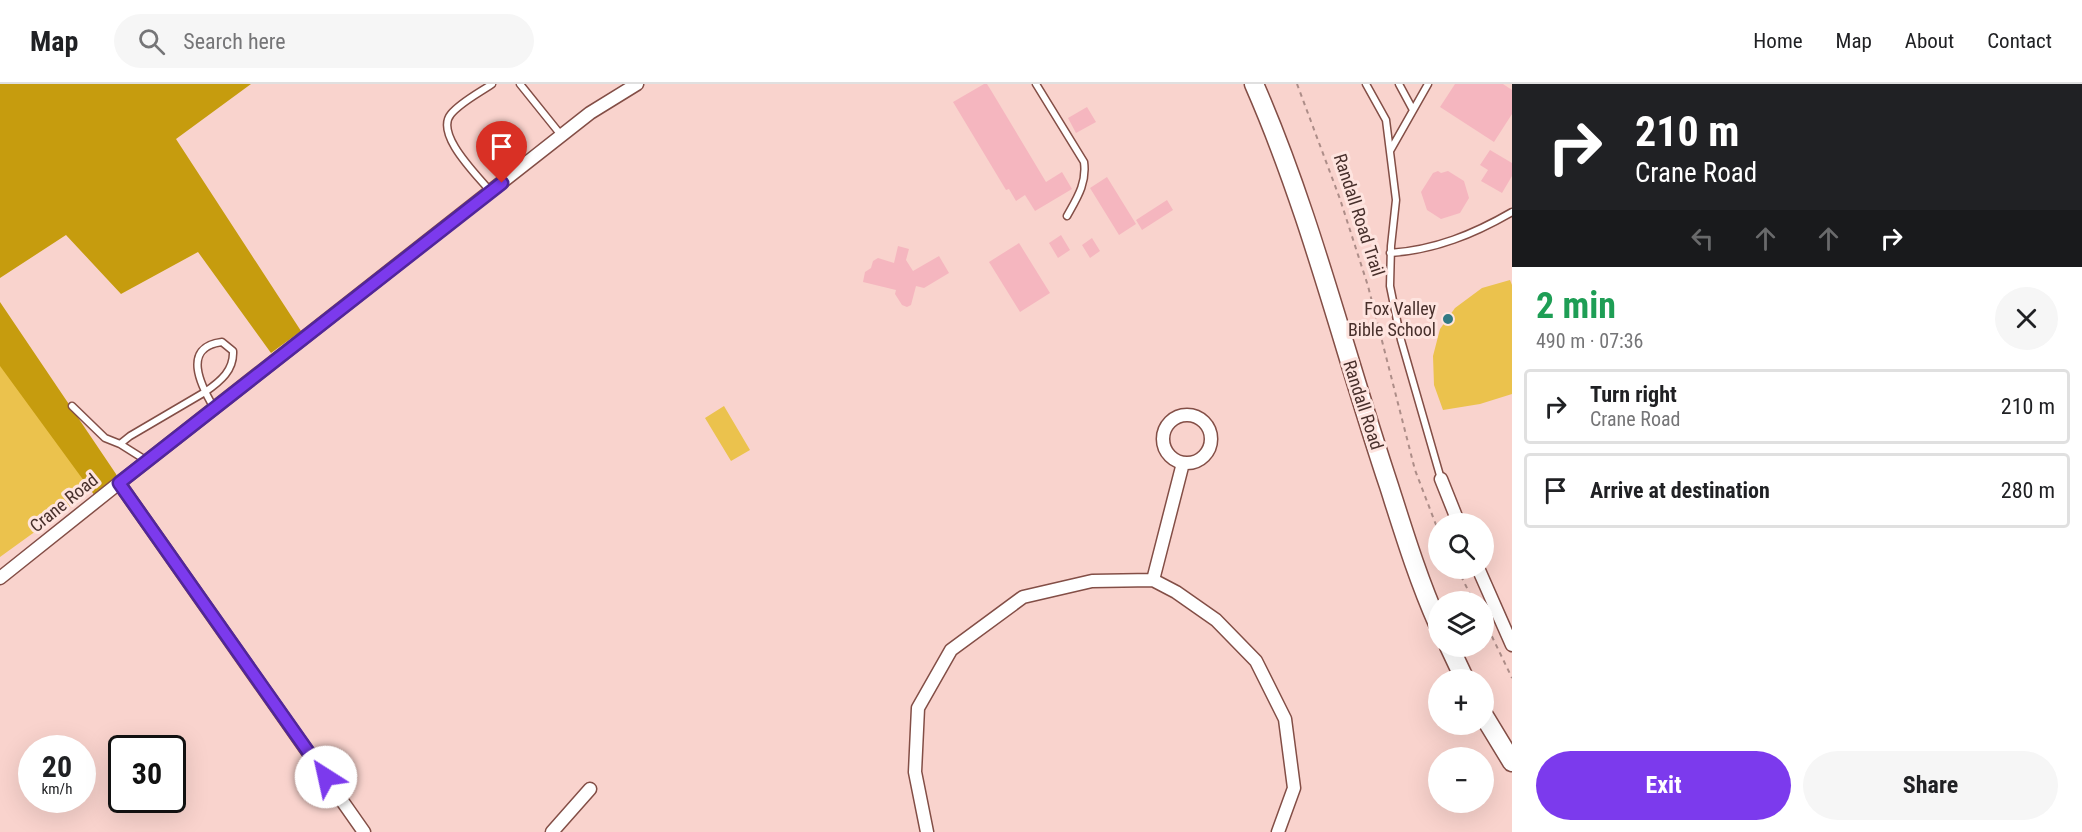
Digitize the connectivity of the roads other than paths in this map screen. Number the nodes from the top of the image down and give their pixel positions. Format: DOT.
graph roads {
  1 [pos="492,84"];
  2 [pos="520,84"];
  3 [pos="637,84"];
  4 [pos="1036,84"];
  5 [pos="1254,84"];
  6 [pos="1366,84"];
  7 [pos="1399,84"];
  8 [pos="1428,84"];
  9 [pos="1413,110"];
  10 [pos="561,136"];
  11 [pos="1389,153"];
  12 [pos="490,191"];
  13 [pos="1512,212"];
  14 [pos="1067,216"];
  15 [pos="1390,253"];
  16 [pos="205,392"];
  17 [pos="72,406"];
  18 [pos="215,408"];
  19 [pos="120,444"];
  20 [pos="147,461"];
  21 [pos="1182,463"];
  22 [pos="1441,479"];
  23 [pos="119,483"];
  24 [pos="1455,513"];
  25 [pos="0,579"];
  26 [pos="1483,579"];
  27 [pos="1153,580"];
  28 [pos="1428,602"];
  29 [pos="1512,645"];
  30 [pos="1494,732"];
  31 [pos="1512,762"];
  32 [pos="590,789"];
  33 [pos="364,832"];
  34 [pos="552,832"];
  35 [pos="927,832"];
  36 [pos="1278,832"];
  1 -- 12 [label="lane"];
  2 -- 10 [label="lane"];
  3 -- 10 [label="street, Crane Road"];
  4 -- 14 [label="lane"];
  5 -- 28 [label="main road, Randall Road"];
  6 -- 11 [label="lane"];
  7 -- 9 [label="lane"];
  8 -- 9 [label="lane"];
  9 -- 11 [label="lane"];
  10 -- 12 [label="street, Crane Road"];
  11 -- 15 [label="lane"];
  12 -- 18 [label="street, Crane Road"];
  13 -- 15 [label="lane"];
  15 -- 22 [label="lane"];
  16 -- 16 [label="lane"];
  16 -- 18 [label="lane"];
  16 -- 19 [label="lane"];
  17 -- 19 [label="lane"];
  18 -- 20 [label="street, Crane Road"];
  19 -- 20 [label="lane"];
  20 -- 23 [label="street, Crane Road"];
  21 -- 21 [label="street"];
  21 -- 27 [label="street"];
  22 -- 24 [label="street"];
  23 -- 25 [label="street, Crane Road"];
  23 -- 33 [label="street"];
  26 -- 29 [label="street"];
  27 -- 35 [label="street"];
  27 -- 36 [label="street"];
  30 -- 31 [label="main road"];
  32 -- 34 [label="street"];
}
